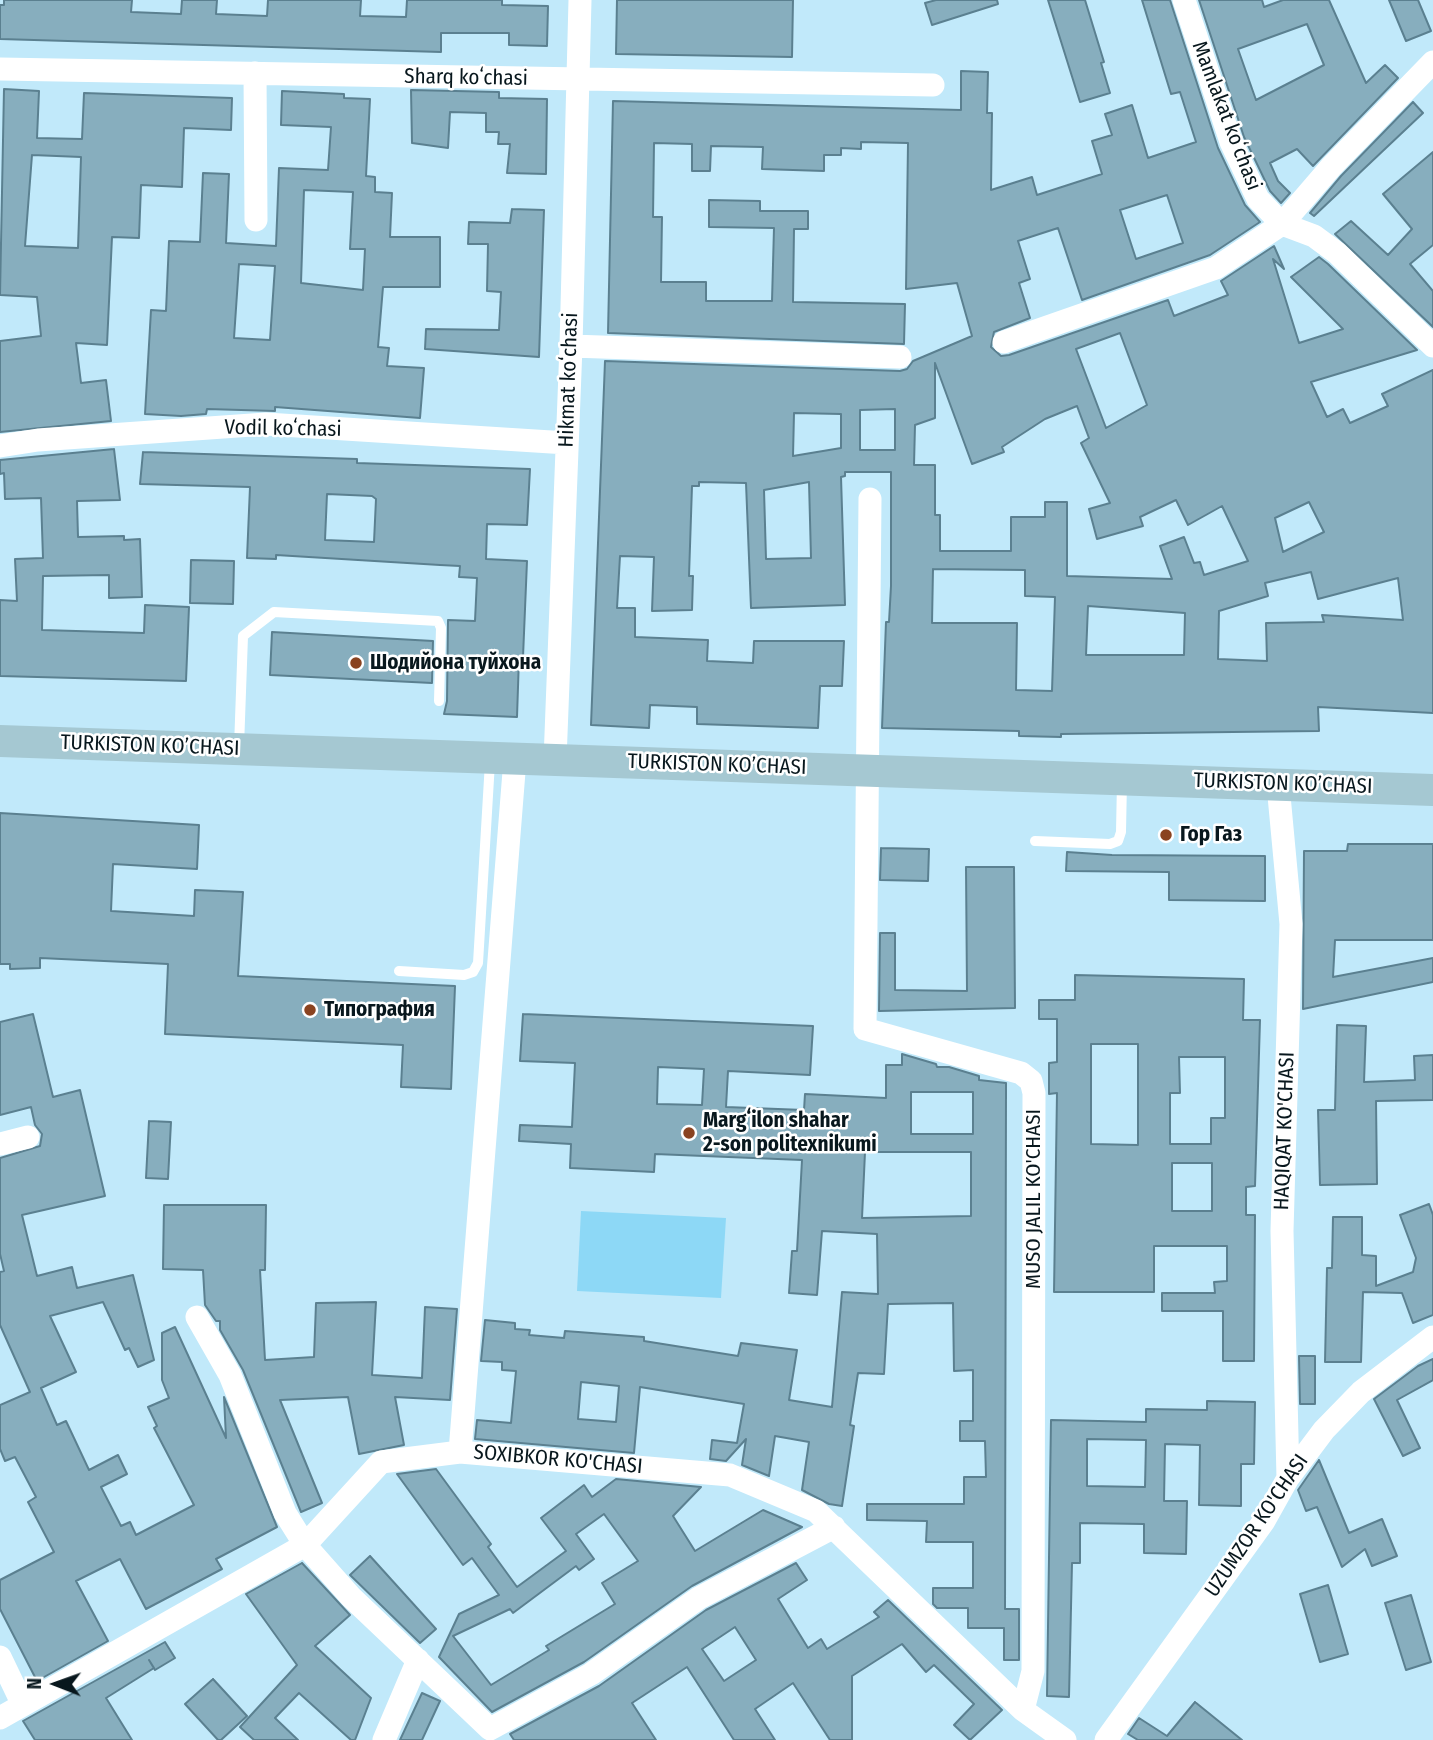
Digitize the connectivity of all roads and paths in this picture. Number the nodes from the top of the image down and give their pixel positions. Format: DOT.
graph roads {
  1 [pos="580,0"];
  2 [pos="1184,0"];
  3 [pos="1433,62"];
  4 [pos="0,69"];
  5 [pos="255,73"];
  6 [pos="577,81"];
  7 [pos="933,85"];
  8 [pos="256,220"];
  9 [pos="1282,224"];
  10 [pos="1004,342"];
  11 [pos="571,346"];
  12 [pos="1433,346"];
  13 [pos="900,356"];
  14 [pos="567,443"];
  15 [pos="0,446"];
  16 [pos="870,499"];
  17 [pos="439,701"];
  18 [pos="0,741"];
  19 [pos="239,750"];
  20 [pos="503,759"];
  21 [pos="555,760"];
  22 [pos="866,769"];
  23 [pos="1122,778"];
  24 [pos="1278,785"];
  25 [pos="1433,790"];
  26 [pos="1035,841"];
  27 [pos="399,971"];
  28 [pos="28,1137"];
  29 [pos="0,1144"];
  30 [pos="197,1317"];
  31 [pos="1433,1337"];
  32 [pos="460,1452"];
  33 [pos="1288,1478"];
  34 [pos="834,1527"];
  35 [pos="305,1545"];
  36 [pos="0,1657"];
  37 [pos="418,1660"];
  38 [pos="23,1706"];
  39 [pos="1023,1710"];
  40 [pos="0,1718"];
  41 [pos="384,1740"];
  42 [pos="1065,1740"];
  43 [pos="1106,1740"];
  1 -- 6 [label="street, Hikmat koʻchasi"];
  2 -- 9 [label="street, Mamlakat koʻchasi"];
  3 -- 9 [label="street"];
  4 -- 5 [label="street, Sharq koʻchasi"];
  5 -- 6 [label="street, Sharq koʻchasi"];
  5 -- 8 [label="street"];
  6 -- 7 [label="street, Sharq koʻchasi"];
  6 -- 11 [label="street, Hikmat koʻchasi"];
  9 -- 10 [label="street"];
  9 -- 12 [label="street, Mamlakat koʻchasi"];
  11 -- 13 [label="street"];
  11 -- 14 [label="street, Hikmat koʻchasi"];
  14 -- 15 [label="street, Vodil koʻchasi"];
  14 -- 21 [label="street, Hikmat koʻchasi"];
  16 -- 22 [label="street"];
  17 -- 19 [label="lane"];
  18 -- 19 [label="main road, TURKISTON KO’CHASI"];
  19 -- 20 [label="main road, TURKISTON KO’CHASI"];
  20 -- 21 [label="main road, TURKISTON KO’CHASI"];
  20 -- 27 [label="lane"];
  20 -- 32 [label="street"];
  21 -- 22 [label="main road, TURKISTON KO’CHASI"];
  22 -- 23 [label="main road, TURKISTON KO’CHASI"];
  22 -- 39 [label="street, MUSO JALIL KO'CHASI"];
  23 -- 24 [label="main road, TURKISTON KO’CHASI"];
  23 -- 26 [label="lane"];
  24 -- 25 [label="main road, TURKISTON KO’CHASI"];
  24 -- 33 [label="street, HAQIQAT KO'CHASI"];
  28 -- 29 [label="street"];
  30 -- 35 [label="street"];
  31 -- 33 [label="street, UZUMZOR KO'CHASI"];
  32 -- 34 [label="street, SOXIBKOR KO'CHASI"];
  32 -- 35 [label="street, SOXIBKOR KO'CHASI"];
  33 -- 43 [label="street, UZUMZOR KO'CHASI"];
  34 -- 37 [label="street"];
  34 -- 39 [label="street, SOXIBKOR KO'CHASI"];
  35 -- 37 [label="street"];
  35 -- 38 [label="street, SOXIBKOR KO'CHASI"];
  36 -- 38 [label="street"];
  37 -- 41 [label="street"];
  38 -- 40 [label="street, SOXIBKOR KO'CHASI"];
  39 -- 42 [label="street, SOXIBKOR KO'CHASI"];
}
